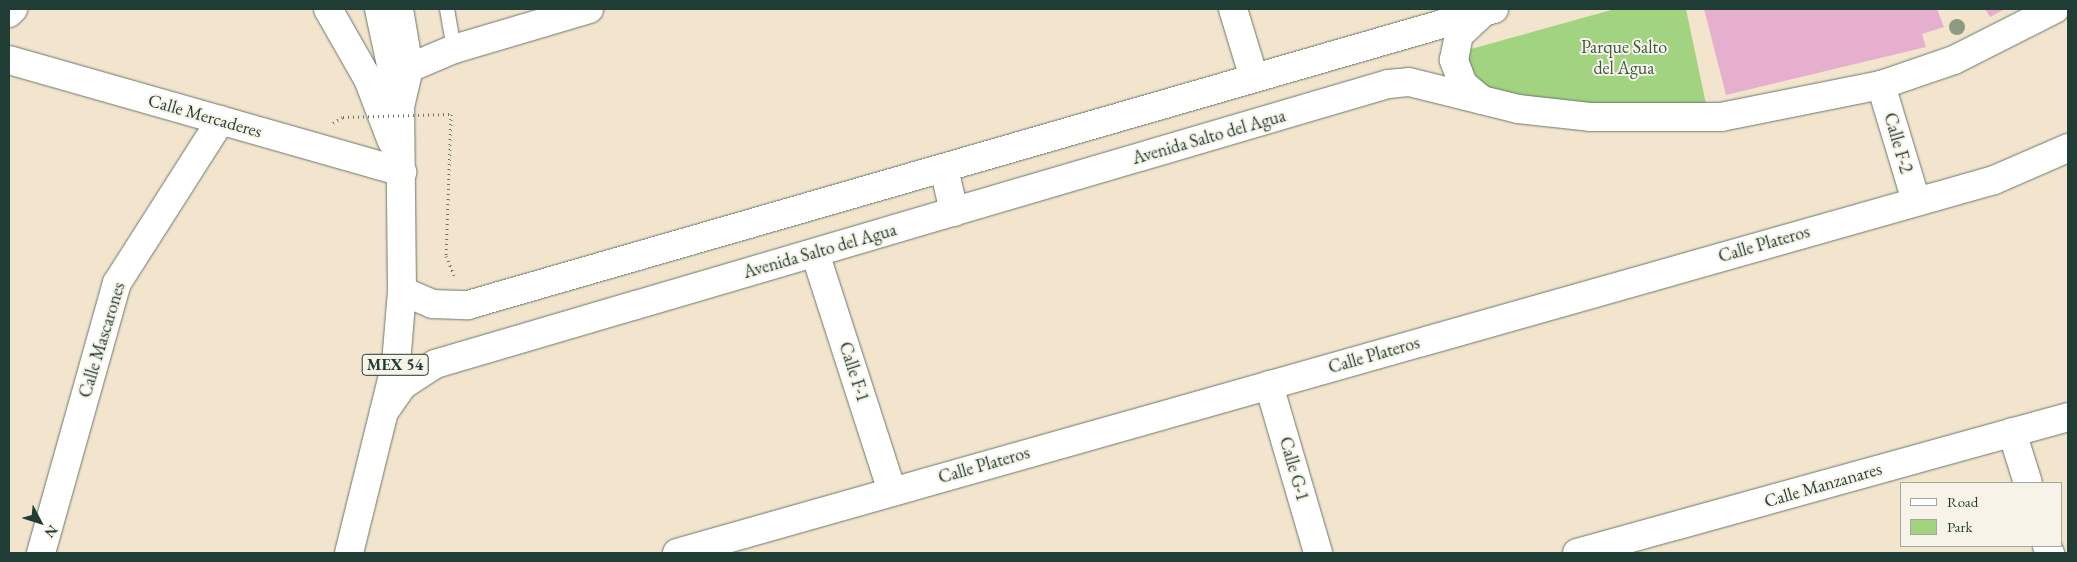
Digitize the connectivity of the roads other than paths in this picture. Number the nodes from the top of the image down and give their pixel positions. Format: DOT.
graph roads {
  1 [pos="13,9"];
  2 [pos="328,9"];
  3 [pos="379,9"];
  4 [pos="399,9"];
  5 [pos="446,9"];
  6 [pos="589,9"];
  7 [pos="1233,9"];
  8 [pos="2055,9"];
  9 [pos="1492,10"];
  10 [pos="9,13"];
  11 [pos="454,49"];
  12 [pos="9,60"];
  13 [pos="409,68"];
  14 [pos="1254,78"];
  15 [pos="1881,85"];
  16 [pos="1482,100"];
  17 [pos="400,107"];
  18 [pos="221,120"];
  19 [pos="2068,148"];
  20 [pos="944,168"];
  21 [pos="402,172"];
  22 [pos="1916,201"];
  23 [pos="954,212"];
  24 [pos="815,253"];
  25 [pos="402,291"];
  26 [pos="1269,384"];
  27 [pos="384,412"];
  28 [pos="2068,417"];
  29 [pos="2012,432"];
  30 [pos="2028,482"];
  31 [pos="892,491"];
  32 [pos="41,553"];
  33 [pos="349,553"];
  34 [pos="677,553"];
  35 [pos="1318,553"];
  36 [pos="1578,553"];
  1 -- 10 [label="street"];
  2 -- 21 [label="street"];
  3 -- 17 [label="street, MEX 54"];
  4 -- 13 [label="street, MEX 54"];
  5 -- 11 [label="lane"];
  6 -- 11 [label="street"];
  7 -- 14 [label="street"];
  8 -- 15 [label="street, Avenida Salto del Agua"];
  9 -- 14 [label="street"];
  9 -- 16 [label="street"];
  11 -- 13 [label="street"];
  12 -- 18 [label="street, Calle Mercaderes"];
  13 -- 17 [label="street, MEX 54"];
  14 -- 20 [label="street"];
  15 -- 16 [label="street, Avenida Salto del Agua"];
  15 -- 22 [label="street, Calle F-2"];
  16 -- 23 [label="street, Avenida Salto del Agua"];
  17 -- 21 [label="street, MEX 54"];
  18 -- 21 [label="street, Calle Mercaderes"];
  18 -- 32 [label="street, Calle Mascarones"];
  19 -- 22 [label="street, Calle Plateros"];
  20 -- 23 [label="street"];
  20 -- 25 [label="street"];
  21 -- 25 [label="street, MEX 54"];
  22 -- 26 [label="street, Calle Plateros"];
  23 -- 24 [label="street, Avenida Salto del Agua"];
  24 -- 27 [label="street, Avenida Salto del Agua"];
  24 -- 31 [label="street, Calle F-1"];
  25 -- 27 [label="street, MEX 54"];
  26 -- 31 [label="street, Calle Plateros"];
  26 -- 35 [label="street, Calle G-1"];
  27 -- 33 [label="street, MEX 54"];
  28 -- 29 [label="street, Calle Manzanares"];
  29 -- 30 [label="street"];
  29 -- 36 [label="street, Calle Manzanares"];
  31 -- 34 [label="street, Calle Plateros"];
}
